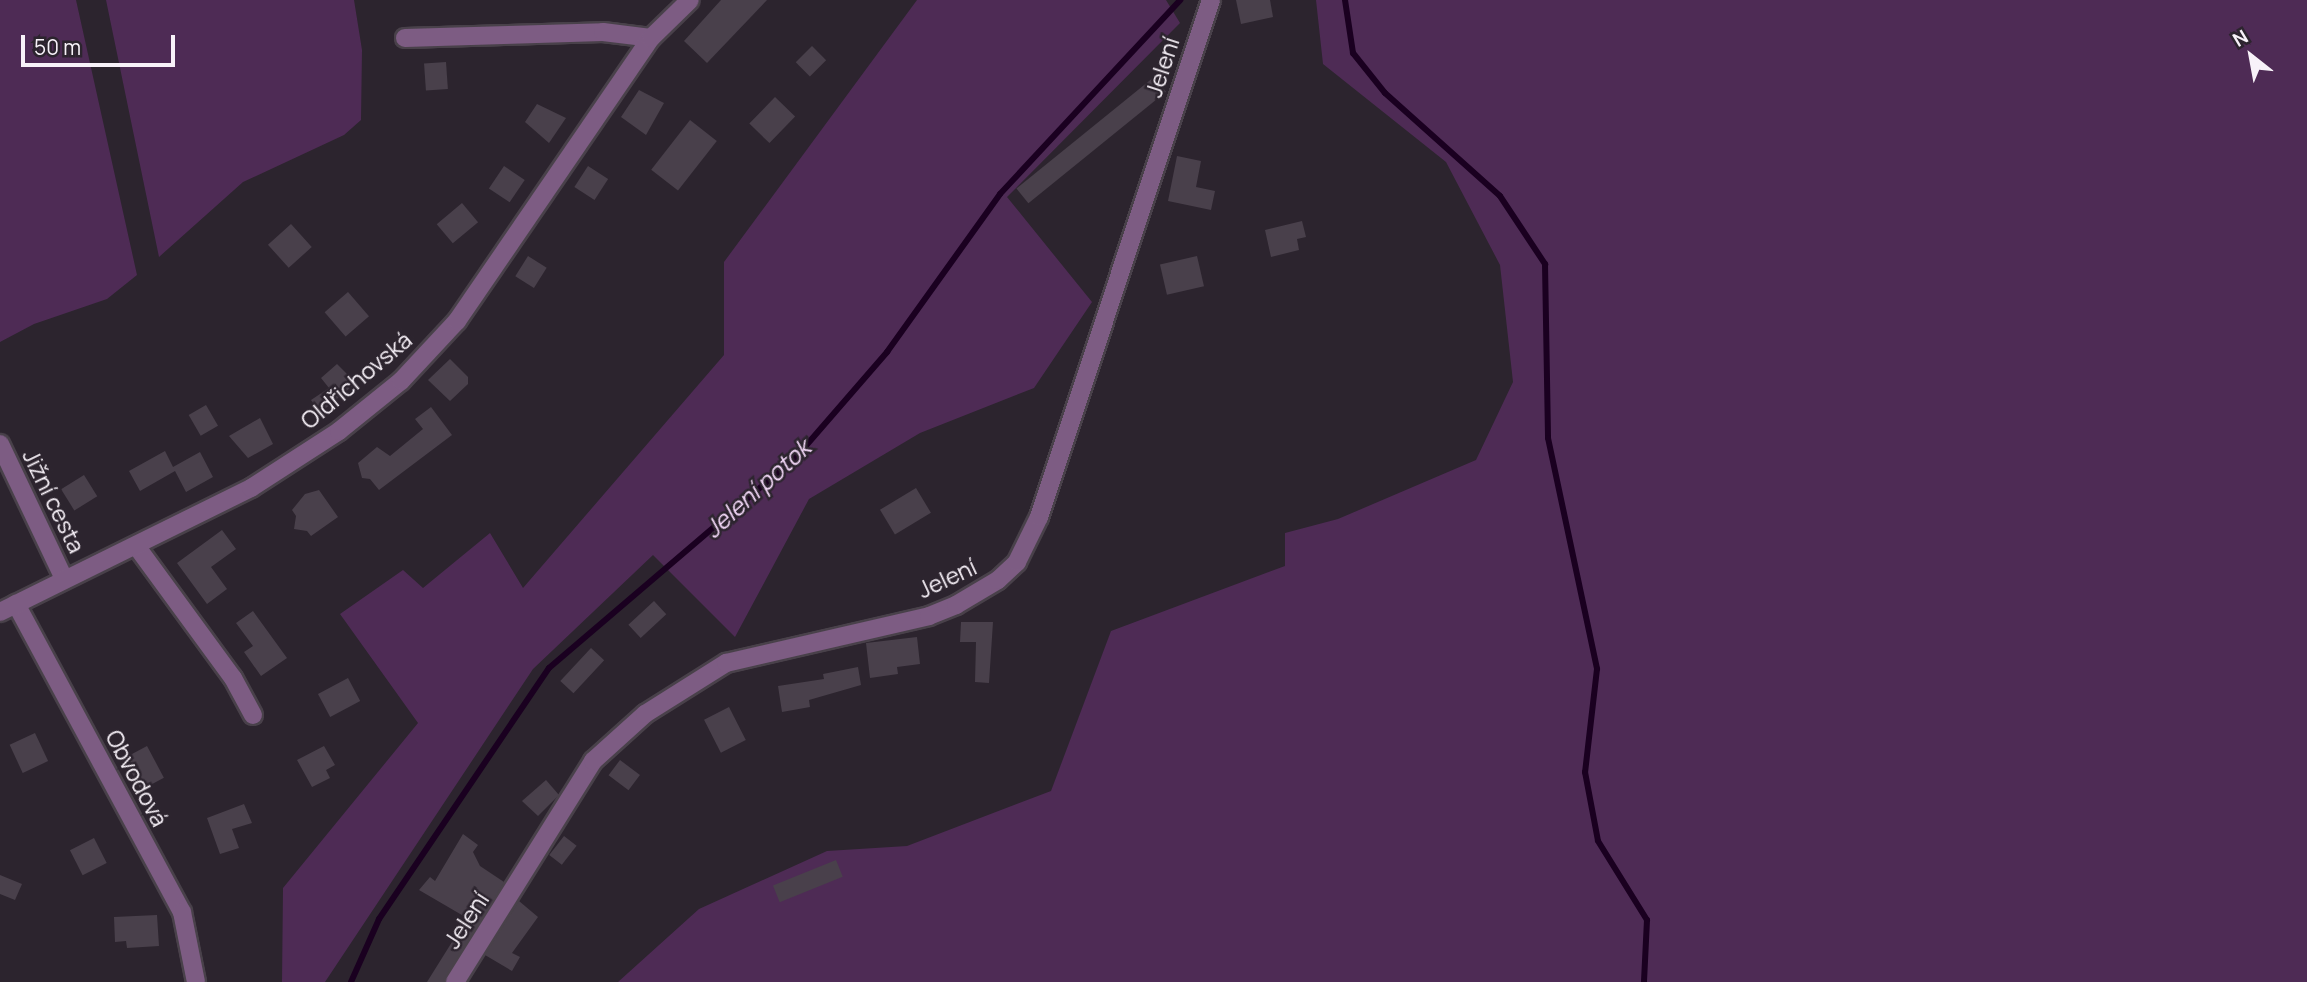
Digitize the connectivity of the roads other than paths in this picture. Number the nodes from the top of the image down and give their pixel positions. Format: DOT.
graph roads {
  1 [pos="690,0"];
  2 [pos="1211,0"];
  3 [pos="405,38"];
  4 [pos="651,38"];
  5 [pos="0,444"];
  6 [pos="137,547"];
  7 [pos="64,579"];
  8 [pos="8,608"];
  9 [pos="253,715"];
  10 [pos="196,982"];
  11 [pos="455,982"];
  1 -- 4 [label="street, Oldřichovská"];
  2 -- 11 [label="street, Jelení"];
  3 -- 4 [label="street"];
  4 -- 6 [label="street, Oldřichovská"];
  5 -- 7 [label="street, Jižní cesta"];
  6 -- 7 [label="street, Oldřichovská"];
  6 -- 9 [label="street"];
  7 -- 8 [label="street, Oldřichovská"];
  8 -- 10 [label="street, Obvodová"];
}
